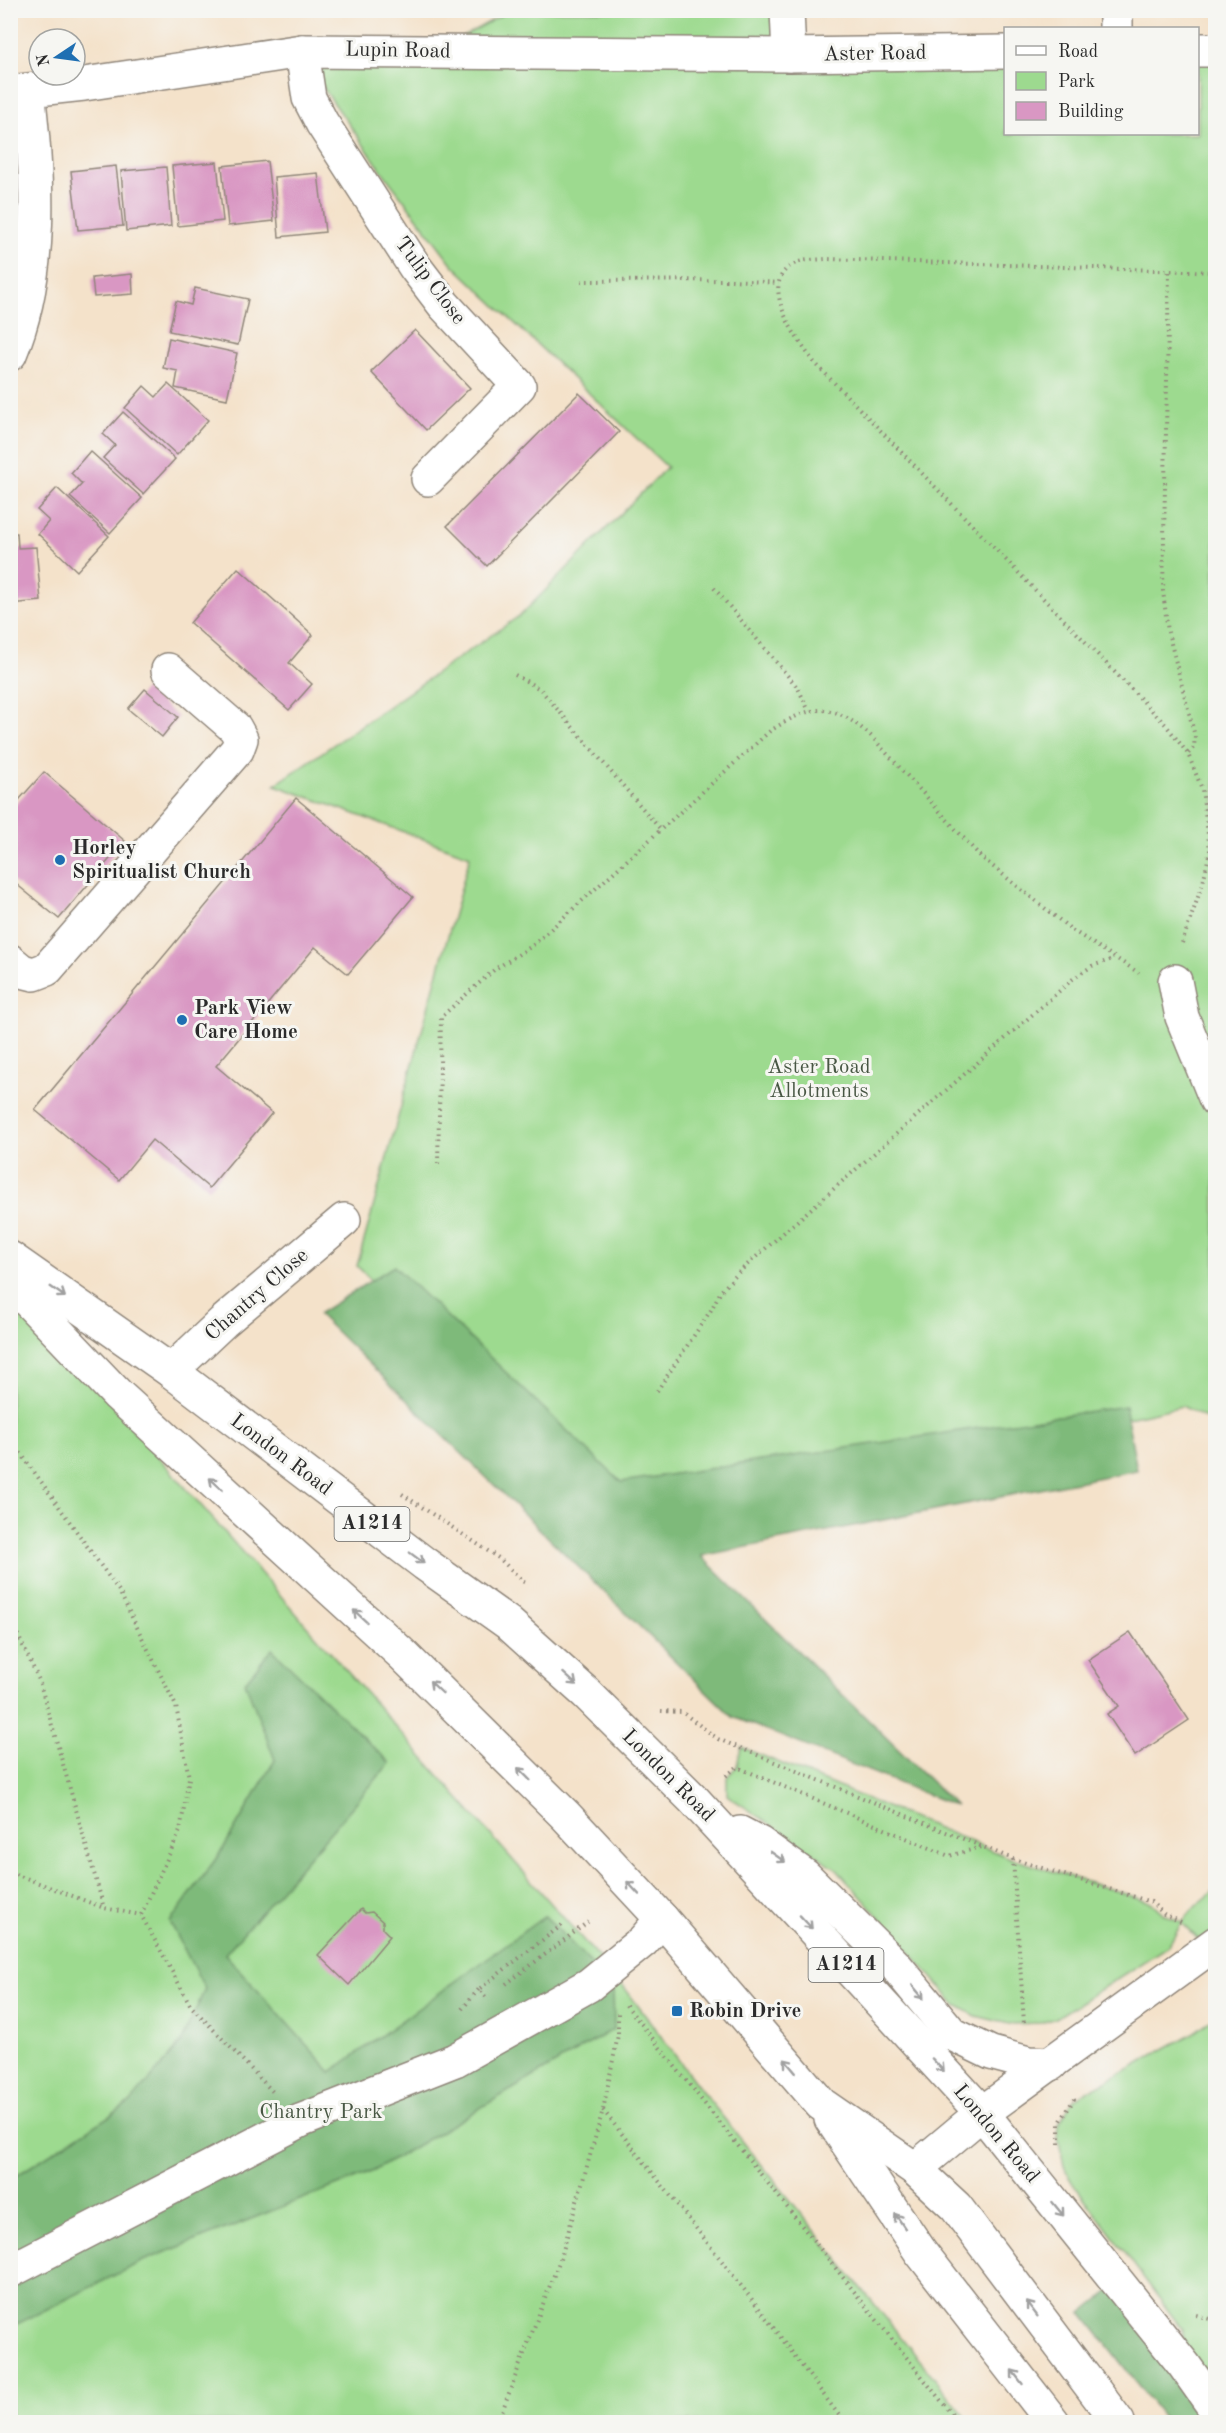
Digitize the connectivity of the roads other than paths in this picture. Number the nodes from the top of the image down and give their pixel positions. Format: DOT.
graph roads {
  1 [pos="787,10"];
  2 [pos="1116,10"];
  3 [pos="1116,27"];
  4 [pos="1199,50"];
  5 [pos="1215,50"];
  6 [pos="302,51"];
  7 [pos="1004,52"];
  8 [pos="789,55"];
  9 [pos="19,91"];
  10 [pos="10,354"];
  11 [pos="428,479"];
  12 [pos="168,670"];
  13 [pos="10,961"];
  14 [pos="1175,981"];
  15 [pos="1215,1100"];
  16 [pos="344,1220"];
  17 [pos="10,1258"];
  18 [pos="10,1282"];
  19 [pos="171,1371"];
  20 [pos="710,1817"];
  21 [pos="662,1919"];
  22 [pos="1212,1946"];
  23 [pos="1051,2064"];
  24 [pos="821,2104"];
  25 [pos="982,2113"];
  26 [pos="915,2169"];
  27 [pos="10,2271"];
  28 [pos="1215,2410"];
  29 [pos="1053,2422"];
  30 [pos="1118,2422"];
  1 -- 8 [label="main road"];
  2 -- 3 [label="main road"];
  4 -- 5 [label="main road"];
  6 -- 8 [label="main road, Lupin Road"];
  6 -- 9 [label="main road, Lupin Road"];
  6 -- 11 [label="main road, Tulip Close"];
  7 -- 8 [label="main road, Aster Road"];
  9 -- 10 [label="main road"];
  12 -- 13 [label="main road"];
  14 -- 15 [label="main road"];
  16 -- 19 [label="main road, Chantry Close"];
  17 -- 19 [label="main road, London Road / A1214, one-way"];
  21 -- 18 [label="main road, one-way"];
  19 -- 20 [label="main road, London Road / A1214, one-way"];
  20 -- 23 [label="main road, one-way"];
  20 -- 25 [label="main road, London Road / A1214, one-way"];
  24 -- 21 [label="main road, one-way"];
  21 -- 27 [label="main road"];
  22 -- 23 [label="main road"];
  23 -- 25 [label="main road"];
  24 -- 26 [label="main road"];
  29 -- 24 [label="main road, one-way"];
  25 -- 26 [label="main road"];
  25 -- 28 [label="main road, London Road / A1214, one-way"];
  30 -- 26 [label="main road, one-way"];
}
